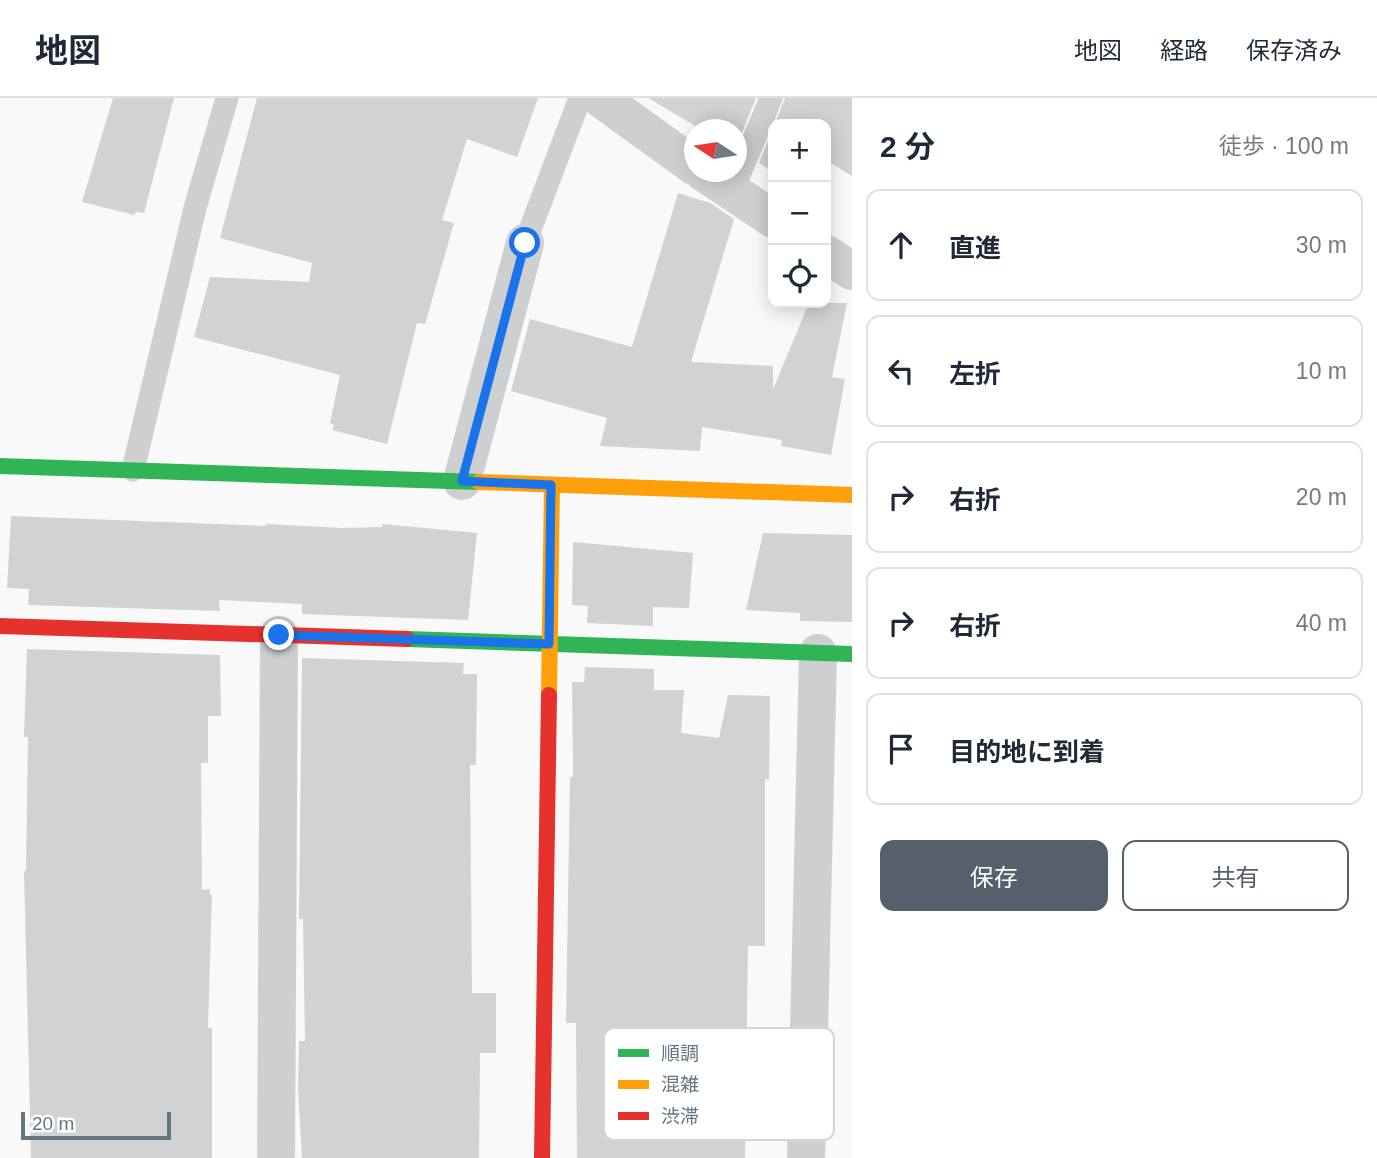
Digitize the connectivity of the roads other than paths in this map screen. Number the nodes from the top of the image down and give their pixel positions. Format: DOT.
graph roads {
  1 [pos="227,98"];
  2 [pos="580,98"];
  3 [pos="600,98"];
  4 [pos="771,98"];
  5 [pos="747,135"];
  6 [pos="684,158"];
  7 [pos="717,182"];
  8 [pos="768,216"];
  9 [pos="525,243"];
  10 [pos="831,257"];
  11 [pos="852,271"];
  12 [pos="0,466"];
  13 [pos="134,470"];
  14 [pos="462,481"];
  15 [pos="551,485"];
  16 [pos="852,495"];
  17 [pos="0,626"];
  18 [pos="279,635"];
  19 [pos="549,644"];
  20 [pos="835,654"];
  21 [pos="813,1028"];
  22 [pos="807,1140"];
  23 [pos="276,1158"];
  24 [pos="542,1158"];
  25 [pos="806,1158"];
  1 -- 13 [label="lane"];
  2 -- 9 [label="lane"];
  3 -- 6 [label="street"];
  4 -- 5 [label="lane"];
  7 -- 8 [label="street"];
  9 -- 14 [label="street"];
  10 -- 11 [label="street"];
  12 -- 13 [label="street"];
  13 -- 14 [label="street"];
  14 -- 15 [label="street"];
  15 -- 16 [label="street"];
  15 -- 19 [label="street"];
  17 -- 18 [label="street"];
  18 -- 19 [label="street"];
  18 -- 23 [label="street"];
  19 -- 20 [label="street"];
  19 -- 24 [label="street"];
  20 -- 21 [label="street"];
  22 -- 25 [label="street"];
}
